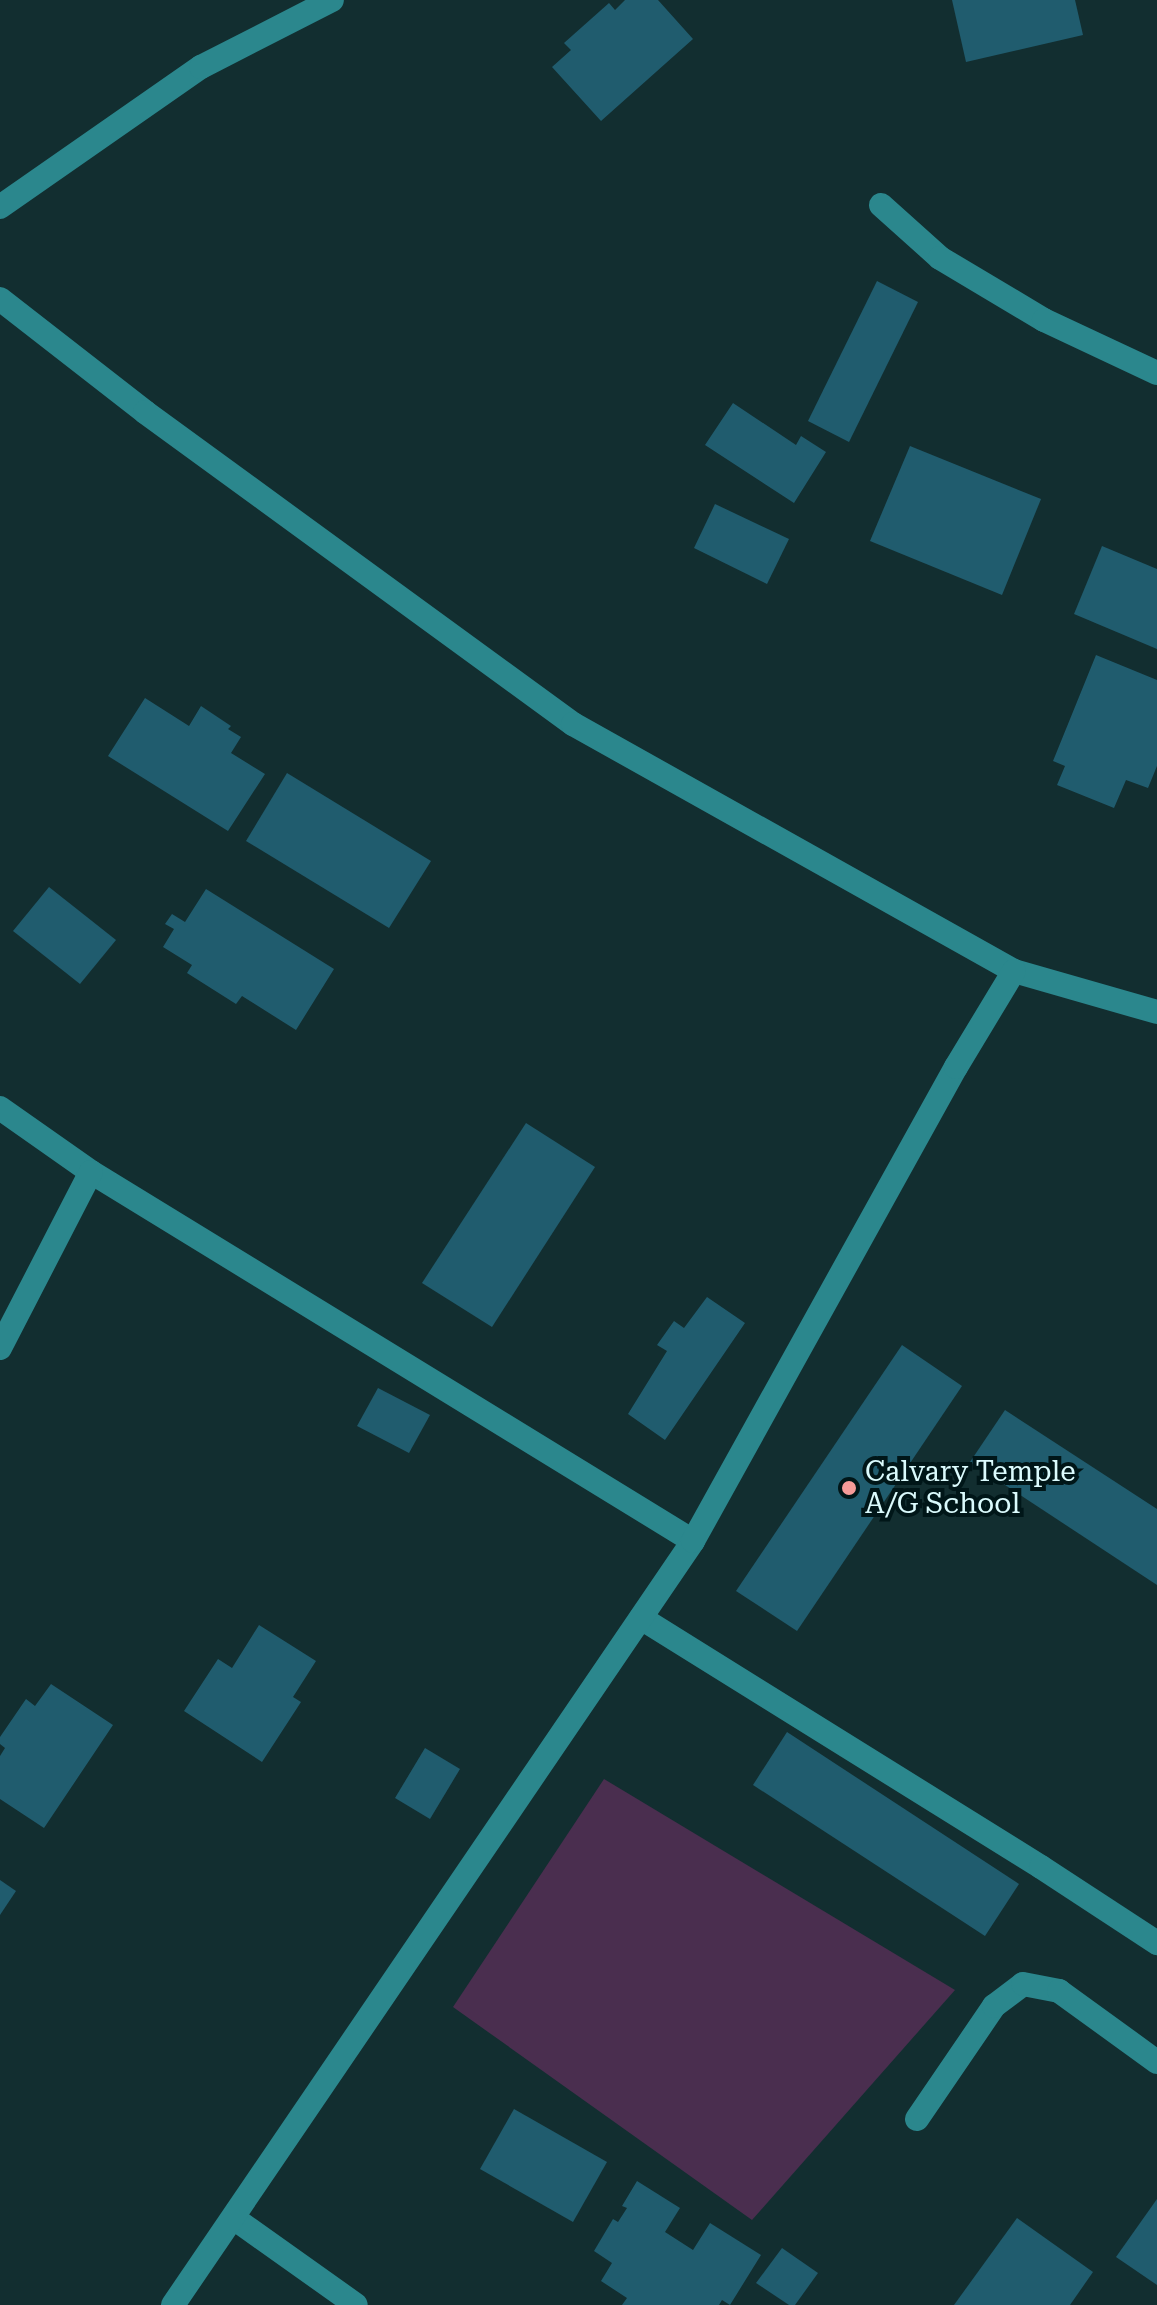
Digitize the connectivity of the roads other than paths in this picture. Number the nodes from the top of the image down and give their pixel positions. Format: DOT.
graph roads {
  1 [pos="332,0"];
  2 [pos="881,205"];
  3 [pos="0,207"];
  4 [pos="0,299"];
  5 [pos="1157,373"];
  6 [pos="1014,971"];
  7 [pos="1157,1012"];
  8 [pos="0,1108"];
  9 [pos="91,1172"];
  10 [pos="0,1348"];
  11 [pos="693,1541"];
  12 [pos="641,1618"];
  13 [pos="1157,1943"];
  14 [pos="1157,2062"];
  15 [pos="917,2119"];
  16 [pos="235,2219"];
  17 [pos="173,2305"];
  18 [pos="356,2305"];
  1 -- 3 [label="street"];
  2 -- 5 [label="street"];
  4 -- 6 [label="street"];
  6 -- 7 [label="street"];
  6 -- 11 [label="street"];
  8 -- 9 [label="street"];
  9 -- 10 [label="street"];
  9 -- 11 [label="street"];
  11 -- 12 [label="street"];
  12 -- 13 [label="street"];
  12 -- 16 [label="street"];
  14 -- 15 [label="street"];
  16 -- 17 [label="street"];
  16 -- 18 [label="street"];
}
